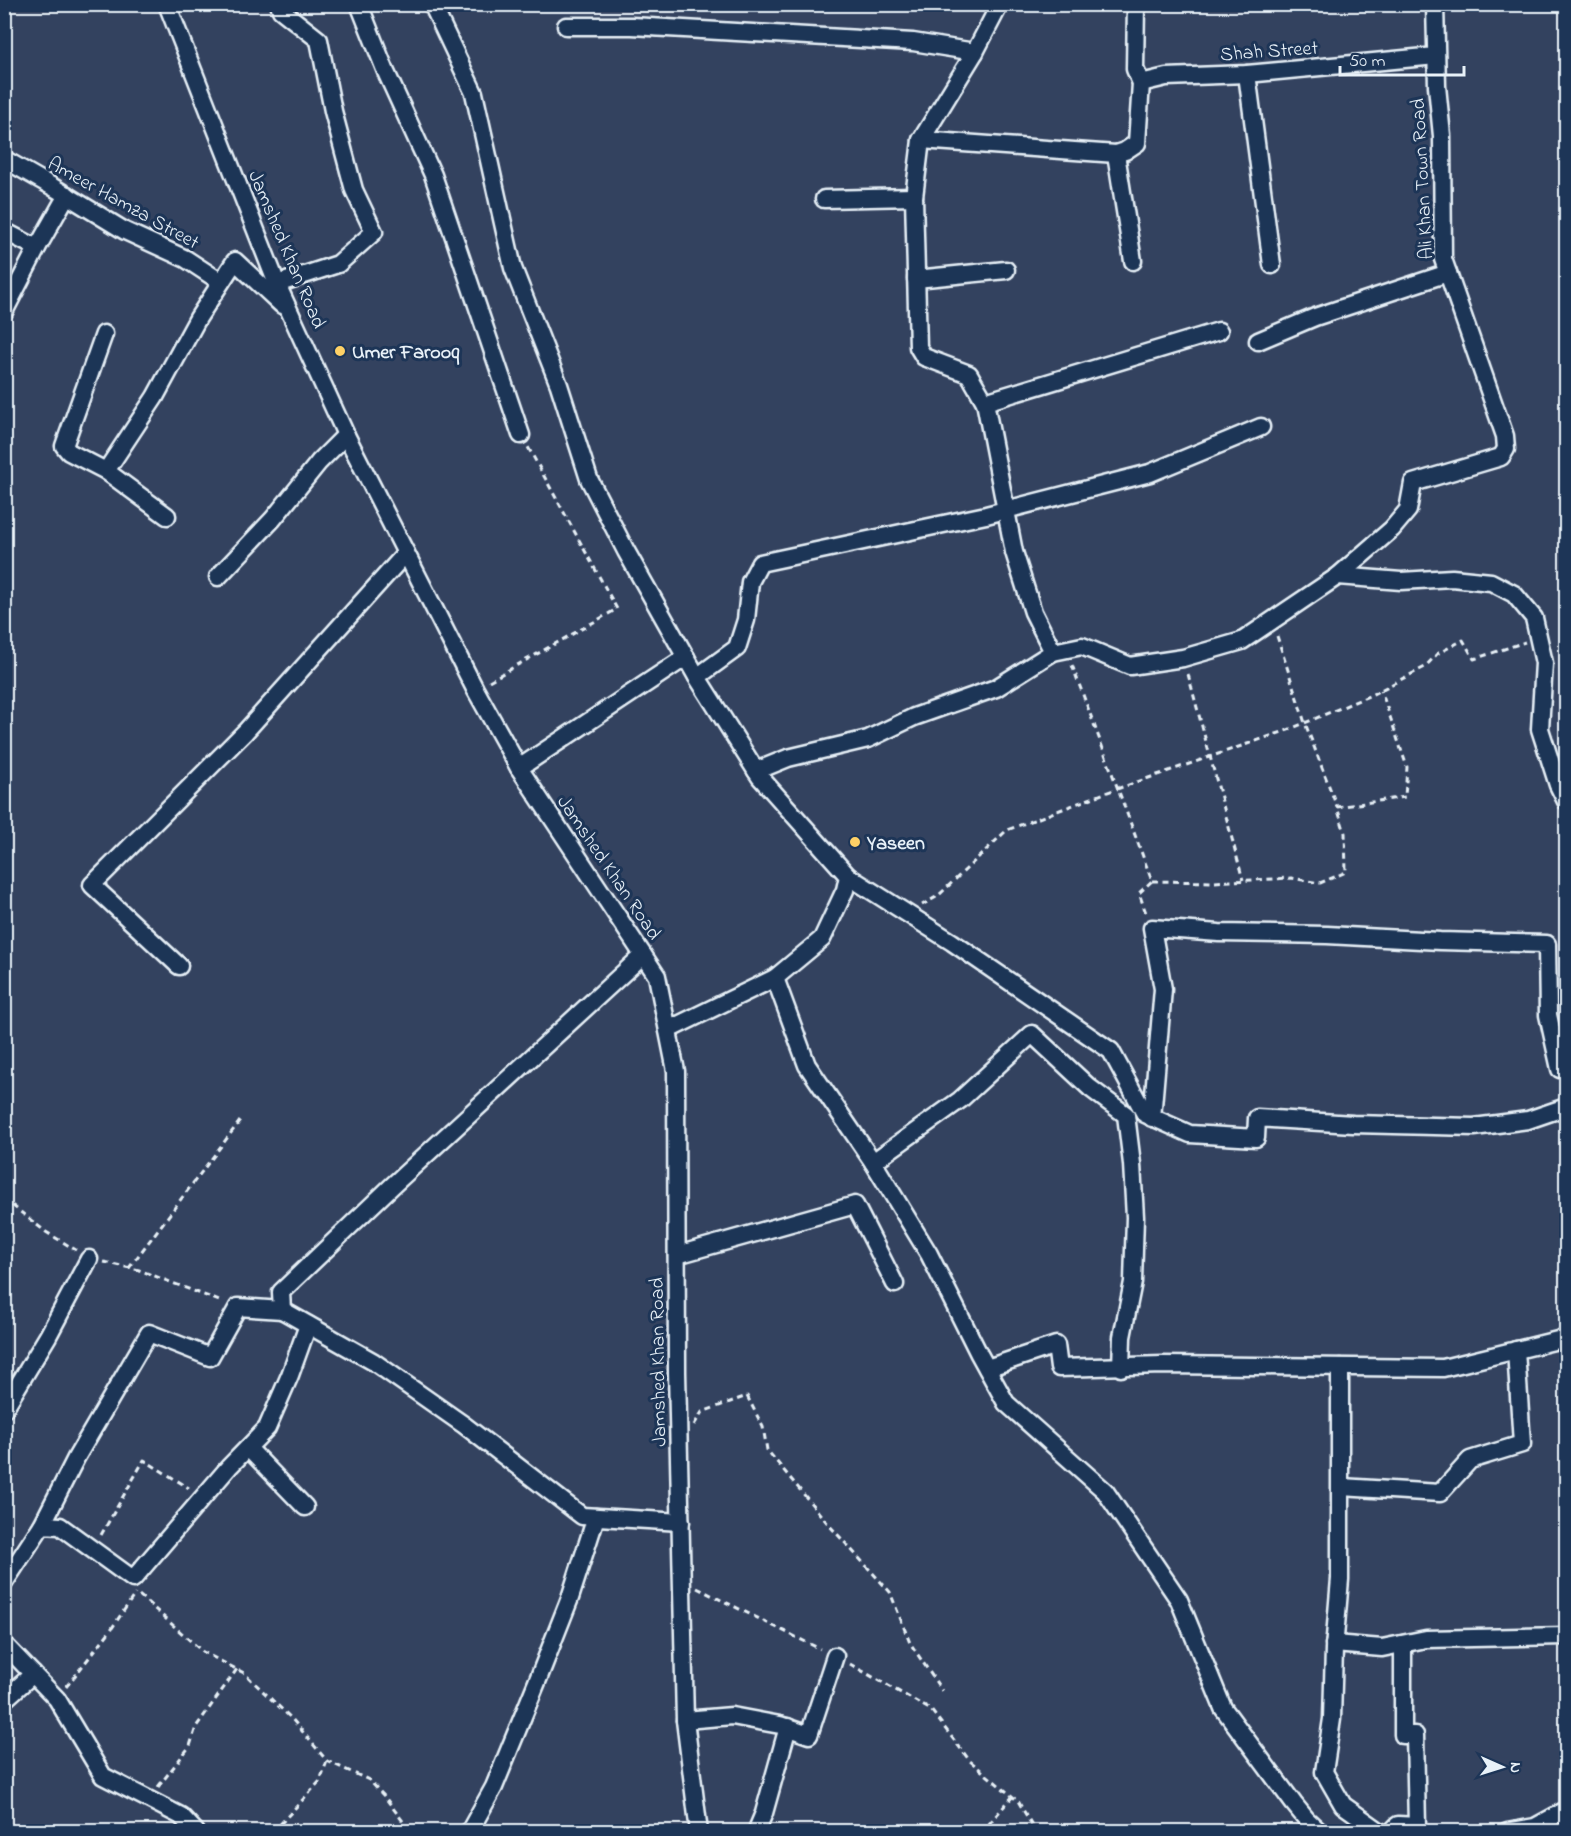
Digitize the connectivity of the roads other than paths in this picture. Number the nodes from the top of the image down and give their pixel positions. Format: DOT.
graph roads {
  1 [pos="166,4"];
  2 [pos="279,4"];
  3 [pos="359,4"];
  4 [pos="432,4"];
  5 [pos="1000,4"];
  6 [pos="1136,4"];
  7 [pos="1435,4"];
  8 [pos="566,26"];
  9 [pos="975,52"];
  10 [pos="1436,56"];
  11 [pos="1247,74"];
  12 [pos="1141,83"];
  13 [pos="921,140"];
  14 [pos="1116,154"];
  15 [pos="4,159"];
  16 [pos="67,195"];
  17 [pos="914,197"];
  18 [pos="824,199"];
  19 [pos="4,231"];
  20 [pos="37,248"];
  21 [pos="1133,261"];
  22 [pos="1272,265"];
  23 [pos="1006,270"];
  24 [pos="1449,273"];
  25 [pos="915,279"];
  26 [pos="221,282"];
  27 [pos="277,284"];
  28 [pos="4,312"];
  29 [pos="292,314"];
  30 [pos="1218,331"];
  31 [pos="104,334"];
  32 [pos="1258,341"];
  33 [pos="985,402"];
  34 [pos="1261,427"];
  35 [pos="346,435"];
  36 [pos="521,435"];
  37 [pos="106,471"];
  38 [pos="1007,509"];
  39 [pos="167,516"];
  40 [pos="406,553"];
  41 [pos="1338,576"];
  42 [pos="218,577"];
  43 [pos="1060,651"];
  44 [pos="686,657"];
  45 [pos="697,677"];
  46 [pos="519,768"];
  47 [pos="756,771"];
  48 [pos="1566,801"];
  49 [pos="848,876"];
  50 [pos="643,955"];
  51 [pos="179,966"];
  52 [pos="775,978"];
  53 [pos="668,1030"];
  54 [pos="1566,1071"];
  55 [pos="1566,1107"];
  56 [pos="1152,1118"];
  57 [pos="873,1162"];
  58 [pos="677,1255"];
  59 [pos="89,1258"];
  60 [pos="895,1284"];
  61 [pos="282,1310"];
  62 [pos="309,1325"];
  63 [pos="1566,1338"];
  64 [pos="1516,1350"];
  65 [pos="1340,1367"];
  66 [pos="987,1368"];
  67 [pos="1121,1368"];
  68 [pos="4,1409"];
  69 [pos="248,1448"];
  70 [pos="1341,1487"];
  71 [pos="305,1507"];
  72 [pos="596,1517"];
  73 [pos="681,1522"];
  74 [pos="42,1525"];
  75 [pos="4,1583"];
  76 [pos="1566,1636"];
  77 [pos="4,1644"];
  78 [pos="1334,1644"];
  79 [pos="1403,1644"];
  80 [pos="835,1656"];
  81 [pos="33,1674"];
  82 [pos="4,1700"];
  83 [pos="686,1720"];
  84 [pos="788,1727"];
  85 [pos="1566,1810"];
  86 [pos="1417,1829"];
  87 [pos="1516,1830"];
  88 [pos="196,1832"];
  89 [pos="469,1832"];
  90 [pos="699,1832"];
  91 [pos="756,1832"];
  92 [pos="1320,1832"];
  93 [pos="1381,1832"];
  94 [pos="1391,1832"];
  1 -- 27 [label="street, Jamshed Khan Road"];
  2 -- 27 [label="street"];
  3 -- 36 [label="street"];
  4 -- 44 [label="street"];
  5 -- 9 [label="street"];
  6 -- 12 [label="street"];
  7 -- 10 [label="street, Ali Khan Town Road"];
  8 -- 9 [label="street"];
  9 -- 13 [label="street"];
  10 -- 11 [label="street, Shah Street"];
  10 -- 24 [label="street, Ali Khan Town Road"];
  11 -- 12 [label="street, Shah Street"];
  11 -- 22 [label="street"];
  12 -- 14 [label="street"];
  13 -- 14 [label="street"];
  13 -- 17 [label="street"];
  14 -- 21 [label="street"];
  15 -- 16 [label="street, Ameer Hamza Street"];
  16 -- 20 [label="street"];
  16 -- 26 [label="street, Ameer Hamza Street"];
  17 -- 18 [label="street"];
  17 -- 25 [label="street"];
  19 -- 20 [label="street"];
  20 -- 28 [label="street"];
  23 -- 25 [label="street"];
  24 -- 32 [label="street"];
  24 -- 41 [label="street, Ali Khan Town Road"];
  25 -- 33 [label="street"];
  26 -- 29 [label="street"];
  26 -- 37 [label="street"];
  27 -- 29 [label="street, Jamshed Khan Road"];
  29 -- 35 [label="street, Jamshed Khan Road"];
  30 -- 33 [label="street"];
  31 -- 37 [label="street"];
  33 -- 38 [label="street"];
  34 -- 38 [label="street"];
  35 -- 40 [label="street, Jamshed Khan Road"];
  35 -- 42 [label="street"];
  37 -- 39 [label="street"];
  38 -- 43 [label="street"];
  38 -- 45 [label="street"];
  40 -- 46 [label="street, Jamshed Khan Road"];
  40 -- 51 [label="street"];
  41 -- 43 [label="street"];
  41 -- 48 [label="street"];
  43 -- 47 [label="street"];
  44 -- 45 [label="street"];
  44 -- 46 [label="street"];
  45 -- 47 [label="street"];
  46 -- 50 [label="street, Jamshed Khan Road"];
  47 -- 49 [label="street"];
  49 -- 52 [label="street"];
  49 -- 56 [label="street"];
  50 -- 53 [label="street, Jamshed Khan Road"];
  50 -- 61 [label="street"];
  52 -- 53 [label="street"];
  52 -- 57 [label="street"];
  53 -- 58 [label="street, Jamshed Khan Road"];
  54 -- 56 [label="street"];
  55 -- 56 [label="street"];
  57 -- 66 [label="street"];
  57 -- 67 [label="street"];
  58 -- 60 [label="street"];
  58 -- 73 [label="street, Jamshed Khan Road"];
  59 -- 68 [label="street"];
  61 -- 62 [label="street"];
  61 -- 74 [label="street"];
  62 -- 69 [label="street"];
  62 -- 72 [label="street"];
  63 -- 64 [label="street"];
  64 -- 65 [label="street"];
  64 -- 70 [label="street"];
  65 -- 67 [label="street"];
  65 -- 70 [label="street"];
  66 -- 67 [label="street"];
  66 -- 92 [label="street"];
  69 -- 71 [label="street"];
  69 -- 74 [label="street"];
  70 -- 78 [label="street"];
  72 -- 73 [label="street"];
  72 -- 89 [label="street"];
  73 -- 83 [label="street, Jamshed Khan Road"];
  74 -- 75 [label="street"];
  76 -- 79 [label="street"];
  77 -- 81 [label="street"];
  78 -- 79 [label="street"];
  78 -- 93 [label="street"];
  79 -- 86 [label="street"];
  80 -- 84 [label="street"];
  81 -- 82 [label="street"];
  81 -- 88 [label="street"];
  83 -- 84 [label="street"];
  83 -- 90 [label="street, Jamshed Khan Road"];
  84 -- 91 [label="street"];
  85 -- 87 [label="street"];
  86 -- 94 [label="street"];
}
